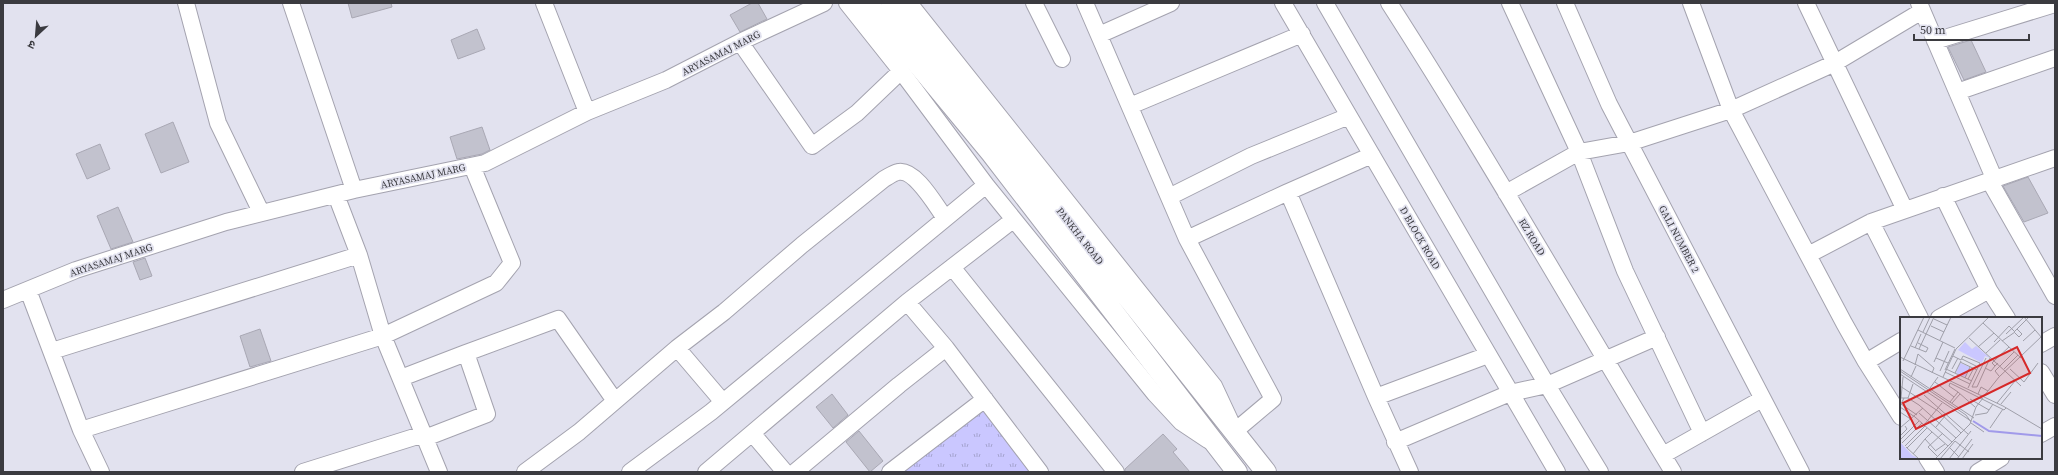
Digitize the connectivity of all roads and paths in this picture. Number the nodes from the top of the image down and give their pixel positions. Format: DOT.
graph roads {
  1 [pos="186,3"];
  2 [pos="292,3"];
  3 [pos="544,3"];
  4 [pos="824,3"];
  5 [pos="847,3"];
  6 [pos="867,3"];
  7 [pos="890,3"];
  8 [pos="909,3"];
  9 [pos="1034,3"];
  10 [pos="1085,3"];
  11 [pos="1171,3"];
  12 [pos="1283,3"];
  13 [pos="1325,3"];
  14 [pos="1389,3"];
  15 [pos="1510,3"];
  16 [pos="1565,3"];
  17 [pos="1691,3"];
  18 [pos="1806,3"];
  19 [pos="2055,4"];
  20 [pos="1921,7"];
  21 [pos="1302,34"];
  22 [pos="1099,35"];
  23 [pos="1935,41"];
  24 [pos="740,42"];
  25 [pos="2055,58"];
  26 [pos="1062,59"];
  27 [pos="1835,63"];
  28 [pos="901,71"];
  29 [pos="1957,92"];
  30 [pos="1130,106"];
  31 [pos="1731,110"];
  32 [pos="587,112"];
  33 [pos="1349,116"];
  34 [pos="1629,142"];
  35 [pos="1579,152"];
  36 [pos="1372,155"];
  37 [pos="2055,158"];
  38 [pos="472,166"];
  39 [pos="1992,179"];
  40 [pos="986,185"];
  41 [pos="354,190"];
  42 [pos="1288,192"];
  43 [pos="1506,193"];
  44 [pos="336,195"];
  45 [pos="1943,196"];
  46 [pos="1169,197"];
  47 [pos="1905,210"];
  48 [pos="262,212"];
  49 [pos="945,218"];
  50 [pos="1013,220"];
  51 [pos="1871,222"];
  52 [pos="1187,239"];
  53 [pos="358,255"];
  54 [pos="1808,255"];
  55 [pos="952,267"];
  56 [pos="28,290"];
  57 [pos="1989,290"];
  58 [pos="2055,296"];
  59 [pos="3,300"];
  60 [pos="907,302"];
  61 [pos="1919,317"];
  62 [pos="1941,317"];
  63 [pos="2006,317"];
  64 [pos="383,336"];
  65 [pos="2055,336"];
  66 [pos="1657,337"];
  67 [pos="1900,342"];
  68 [pos="2042,343"];
  69 [pos="677,348"];
  70 [pos="946,348"];
  71 [pos="52,351"];
  72 [pos="466,353"];
  73 [pos="1488,355"];
  74 [pos="1605,361"];
  75 [pos="1866,362"];
  76 [pos="2042,374"];
  77 [pos="400,378"];
  78 [pos="1547,385"];
  79 [pos="1510,393"];
  80 [pos="2055,395"];
  81 [pos="1376,397"];
  82 [pos="985,399"];
  83 [pos="1762,399"];
  84 [pos="616,401"];
  85 [pos="723,402"];
  86 [pos="1900,415"];
  87 [pos="2055,426"];
  88 [pos="81,430"];
  89 [pos="1235,431"];
  90 [pos="752,433"];
  91 [pos="1702,433"];
  92 [pos="2042,433"];
  93 [pos="425,436"];
  94 [pos="1396,442"];
  95 [pos="1213,443"];
  96 [pos="1663,455"];
  97 [pos="1928,459"];
  98 [pos="2000,459"];
  99 [pos="711,470"];
  100 [pos="101,472"];
  101 [pos="304,472"];
  102 [pos="439,472"];
  103 [pos="525,472"];
  104 [pos="630,472"];
  105 [pos="785,472"];
  106 [pos="795,472"];
  107 [pos="890,472"];
  108 [pos="1040,472"];
  109 [pos="1116,472"];
  110 [pos="1237,472"];
  111 [pos="1266,472"];
  112 [pos="1410,472"];
  113 [pos="1557,472"];
  114 [pos="1600,472"];
  115 [pos="1674,472"];
  116 [pos="1801,472"];
  117 [pos="1936,472"];
  118 [pos="1978,472"];
  1 -- 48 [label="street"];
  2 -- 41 [label="street"];
  3 -- 32 [label="street"];
  4 -- 24 [label="street, ARYASAMAJ MARG"];
  5 -- 28 [label="street"];
  6 -- 95 [label="main road, PANKHA ROAD"];
  7 -- 89 [label="main road, PANKHA ROAD"];
  8 -- 89 [label="street"];
  9 -- 26 [label="street"];
  10 -- 22 [label="street"];
  11 -- 22 [label="street"];
  12 -- 21 [label="street, D BLOCK ROAD"];
  13 -- 78 [label="street"];
  14 -- 43 [label="street, RZ ROAD"];
  15 -- 35 [label="street"];
  16 -- 34 [label="street, GALI NUMBER 2"];
  17 -- 31 [label="street"];
  18 -- 27 [label="street"];
  19 -- 23 [label="street"];
  20 -- 23 [label="street"];
  20 -- 27 [label="street"];
  21 -- 30 [label="street"];
  21 -- 33 [label="street, D BLOCK ROAD"];
  22 -- 30 [label="street"];
  23 -- 29 [label="street"];
  24 -- 28 [label="street"];
  24 -- 32 [label="street, ARYASAMAJ MARG"];
  25 -- 29 [label="street"];
  27 -- 31 [label="street"];
  27 -- 47 [label="street"];
  28 -- 40 [label="street"];
  29 -- 39 [label="street"];
  30 -- 46 [label="street"];
  31 -- 34 [label="street"];
  31 -- 54 [label="street"];
  32 -- 38 [label="street, ARYASAMAJ MARG"];
  33 -- 36 [label="street, D BLOCK ROAD"];
  33 -- 46 [label="street"];
  34 -- 35 [label="street"];
  34 -- 83 [label="street, GALI NUMBER 2"];
  35 -- 43 [label="street"];
  35 -- 66 [label="street"];
  36 -- 42 [label="street"];
  36 -- 73 [label="street, D BLOCK ROAD"];
  37 -- 39 [label="street"];
  38 -- 41 [label="street, ARYASAMAJ MARG"];
  38 -- 64 [label="street"];
  39 -- 45 [label="street"];
  39 -- 58 [label="street"];
  40 -- 49 [label="street"];
  40 -- 50 [label="street"];
  41 -- 44 [label="street, ARYASAMAJ MARG"];
  42 -- 52 [label="street"];
  42 -- 81 [label="street"];
  43 -- 74 [label="street, RZ ROAD"];
  44 -- 48 [label="street, ARYASAMAJ MARG"];
  44 -- 53 [label="street"];
  45 -- 47 [label="street"];
  45 -- 57 [label="street"];
  46 -- 52 [label="street"];
  47 -- 51 [label="street"];
  48 -- 56 [label="street, ARYASAMAJ MARG"];
  49 -- 69 [label="street"];
  49 -- 85 [label="street"];
  50 -- 55 [label="street"];
  50 -- 95 [label="street"];
  51 -- 54 [label="street"];
  51 -- 61 [label="street"];
  52 -- 89 [label="street"];
  53 -- 64 [label="street"];
  53 -- 71 [label="street"];
  54 -- 75 [label="street"];
  55 -- 60 [label="street"];
  55 -- 109 [label="street"];
  56 -- 59 [label="street, ARYASAMAJ MARG"];
  56 -- 71 [label="street"];
  57 -- 62 [label="street"];
  57 -- 63 [label="street"];
  60 -- 70 [label="street"];
  60 -- 90 [label="street"];
  64 -- 77 [label="street"];
  64 -- 88 [label="street"];
  65 -- 68 [label="street"];
  66 -- 74 [label="street"];
  66 -- 91 [label="street"];
  67 -- 75 [label="street"];
  69 -- 84 [label="street"];
  69 -- 85 [label="street"];
  70 -- 82 [label="street"];
  70 -- 106 [label="street"];
  71 -- 88 [label="street"];
  72 -- 77 [label="street"];
  72 -- 84 [label="street"];
  72 -- 93 [label="street"];
  73 -- 79 [label="street, D BLOCK ROAD"];
  73 -- 81 [label="street"];
  74 -- 78 [label="street"];
  74 -- 96 [label="street, RZ ROAD"];
  75 -- 86 [label="street"];
  76 -- 80 [label="street"];
  77 -- 93 [label="street"];
  78 -- 79 [label="street"];
  78 -- 114 [label="street"];
  79 -- 94 [label="street"];
  79 -- 113 [label="street, D BLOCK ROAD"];
  81 -- 94 [label="street"];
  82 -- 107 [label="street"];
  82 -- 108 [label="street"];
  83 -- 91 [label="street"];
  83 -- 116 [label="street, GALI NUMBER 2"];
  84 -- 103 [label="street"];
  85 -- 104 [label="street"];
  87 -- 92 [label="street"];
  88 -- 100 [label="street"];
  89 -- 111 [label="main road, PANKHA ROAD"];
  90 -- 99 [label="street"];
  90 -- 105 [label="street"];
  91 -- 96 [label="street"];
  93 -- 101 [label="street"];
  93 -- 102 [label="street"];
  94 -- 112 [label="street"];
  95 -- 110 [label="main road, PANKHA ROAD"];
  96 -- 115 [label="street, RZ ROAD"];
  97 -- 117 [label="street"];
  98 -- 118 [label="street"];
}
